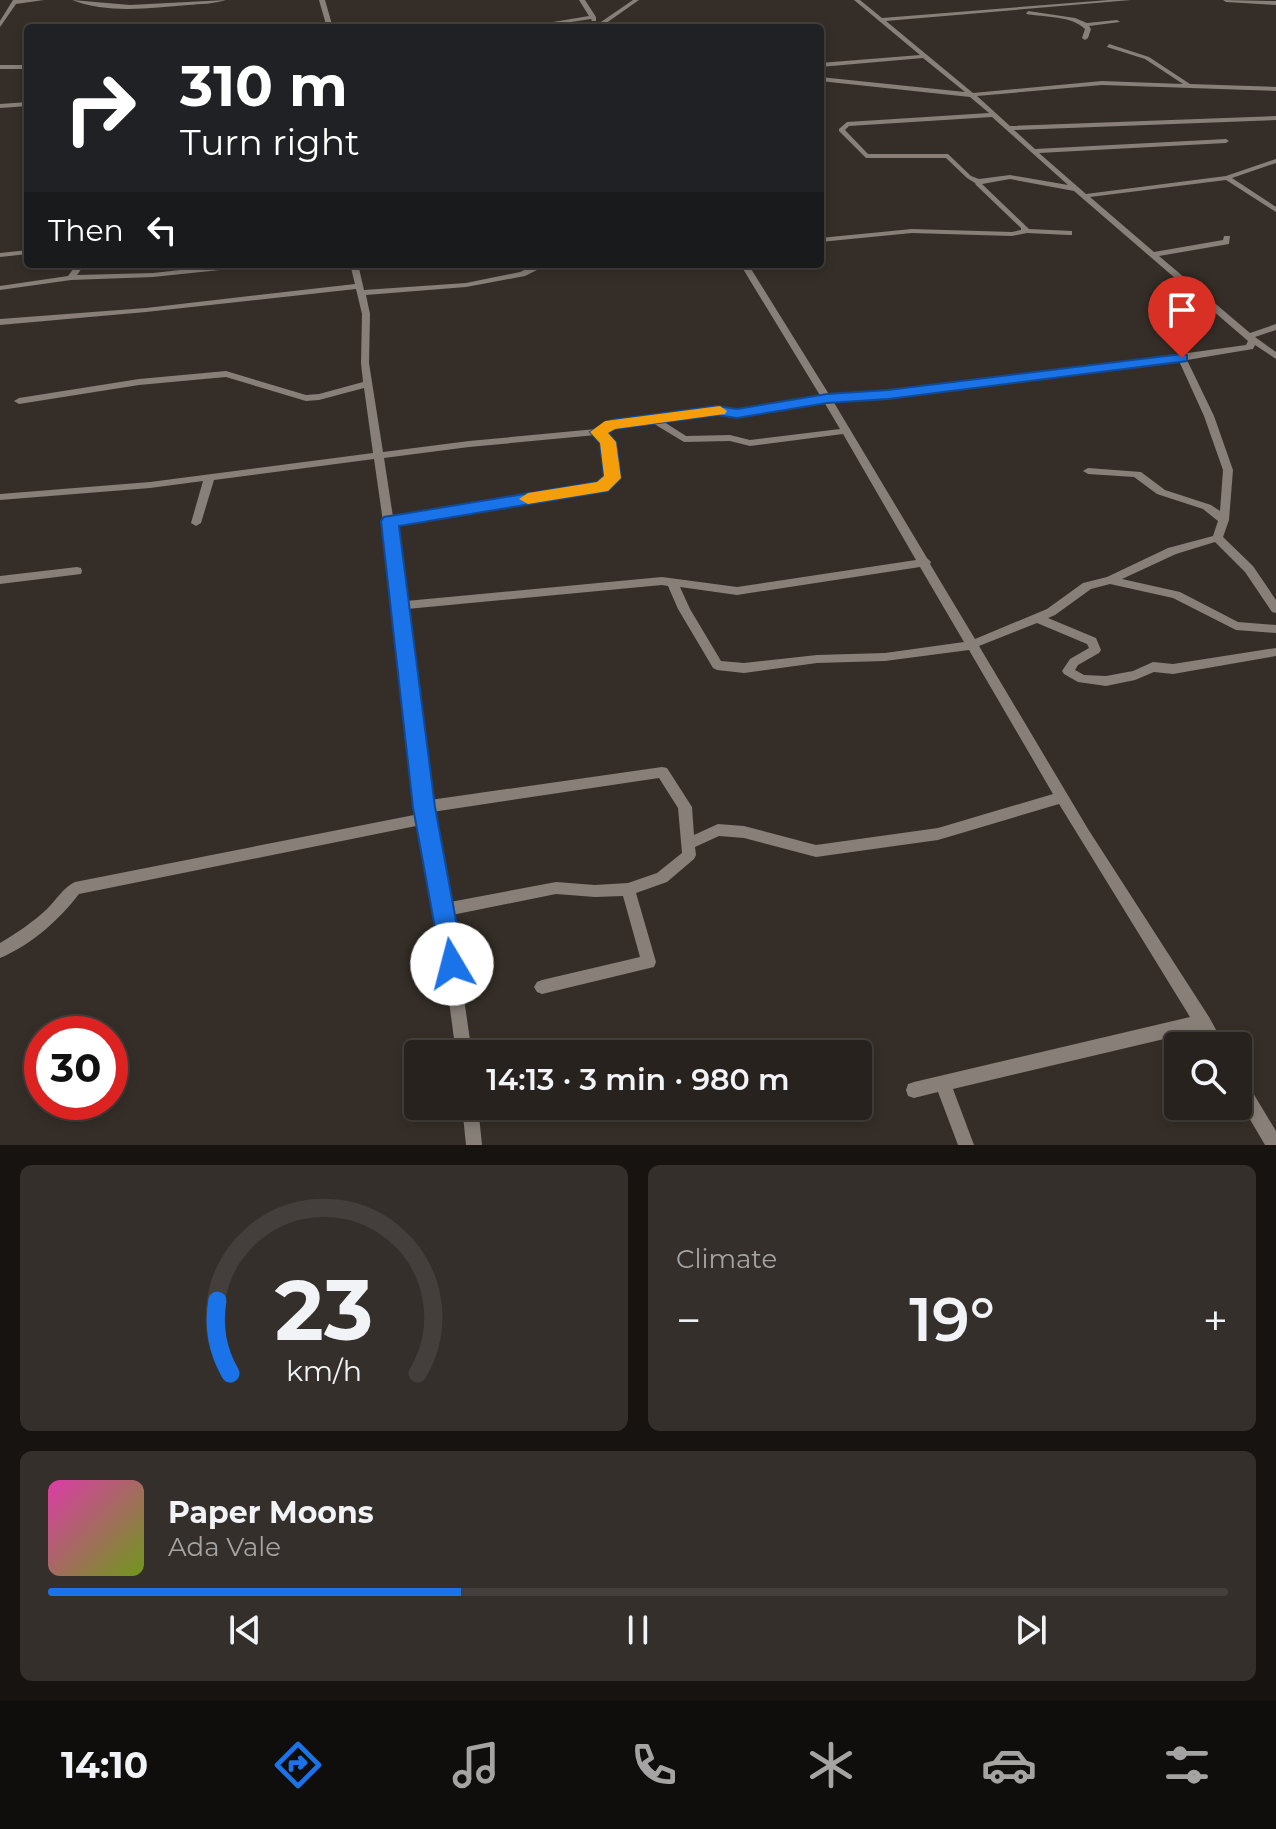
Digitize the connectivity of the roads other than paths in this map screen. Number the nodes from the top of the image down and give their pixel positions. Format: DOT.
graph roads {
  1 [pos="41,0"];
  2 [pos="75,0"];
  3 [pos="223,0"];
  4 [pos="322,0"];
  5 [pos="582,0"];
  6 [pos="636,0"];
  7 [pos="857,0"];
  8 [pos="1128,0"];
  9 [pos="1226,0"];
  10 [pos="15,1"];
  11 [pos="1276,3"];
  12 [pos="1011,10"];
  13 [pos="593,17"];
  14 [pos="880,20"];
  15 [pos="1117,22"];
  16 [pos="329,24"];
  17 [pos="547,24"];
  18 [pos="598,24"];
  19 [pos="604,24"];
  20 [pos="0,25"];
  21 [pos="1086,25"];
  22 [pos="1085,38"];
  23 [pos="1109,46"];
  24 [pos="924,56"];
  25 [pos="824,65"];
  26 [pos="0,67"];
  27 [pos="24,67"];
  28 [pos="824,79"];
  29 [pos="1191,86"];
  30 [pos="1276,89"];
  31 [pos="972,95"];
  32 [pos="24,104"];
  33 [pos="0,106"];
  34 [pos="993,115"];
  35 [pos="1276,118"];
  36 [pos="1009,128"];
  37 [pos="1207,137"];
  38 [pos="1226,141"];
  39 [pos="1215,142"];
  40 [pos="1033,151"];
  41 [pos="1276,161"];
  42 [pos="1227,178"];
  43 [pos="979,182"];
  44 [pos="1080,193"];
  45 [pos="1276,210"];
  46 [pos="1024,231"];
  47 [pos="1069,233"];
  48 [pos="1227,238"];
  49 [pos="824,240"];
  50 [pos="24,252"];
  51 [pos="1154,254"];
  52 [pos="0,255"];
  53 [pos="78,268"];
  54 [pos="220,268"];
  55 [pos="355,268"];
  56 [pos="535,268"];
  57 [pos="746,268"];
  58 [pos="71,278"];
  59 [pos="0,288"];
  60 [pos="360,289"];
  61 [pos="0,322"];
  62 [pos="1276,327"];
  63 [pos="1252,338"];
  64 [pos="1276,356"];
  65 [pos="1182,358"];
  66 [pos="368,384"];
  67 [pos="827,399"];
  68 [pos="19,401"];
  69 [pos="653,419"];
  70 [pos="845,431"];
  71 [pos="598,432"];
  72 [pos="380,457"];
  73 [pos="1088,471"];
  74 [pos="210,476"];
  75 [pos="0,497"];
  76 [pos="1224,520"];
  77 [pos="390,521"];
  78 [pos="196,523"];
  79 [pos="1217,538"];
  80 [pos="926,562"];
  81 [pos="77,571"];
  82 [pos="0,580"];
  83 [pos="1110,580"];
  84 [pos="672,582"];
  85 [pos="400,606"];
  86 [pos="1276,609"];
  87 [pos="1037,618"];
  88 [pos="1276,629"];
  89 [pos="971,645"];
  90 [pos="1276,652"];
  91 [pos="1062,797"];
  92 [pos="425,812"];
  93 [pos="690,843"];
  94 [pos="628,889"];
  95 [pos="444,910"];
  96 [pos="0,951"];
  97 [pos="542,987"];
  98 [pos="1203,1022"];
  99 [pos="1209,1032"];
  100 [pos="462,1040"];
  101 [pos="943,1084"];
  102 [pos="914,1090"];
  103 [pos="1252,1107"];
  104 [pos="471,1120"];
  105 [pos="474,1145"];
  106 [pos="966,1145"];
  107 [pos="1275,1145"];
  1 -- 10 [label="street"];
  2 -- 3 [label="street"];
  4 -- 16 [label="street"];
  5 -- 13 [label="street"];
  6 -- 19 [label="street"];
  7 -- 14 [label="street"];
  8 -- 12 [label="street"];
  9 -- 11 [label="street"];
  10 -- 20 [label="street"];
  12 -- 14 [label="street"];
  12 -- 21 [label="street"];
  13 -- 17 [label="street"];
  13 -- 18 [label="street"];
  14 -- 24 [label="street"];
  15 -- 21 [label="street"];
  21 -- 22 [label="street"];
  23 -- 29 [label="street"];
  24 -- 25 [label="street"];
  24 -- 31 [label="street"];
  26 -- 27 [label="street"];
  28 -- 31 [label="street"];
  29 -- 30 [label="street"];
  29 -- 31 [label="street"];
  31 -- 34 [label="street"];
  32 -- 33 [label="street"];
  34 -- 36 [label="street"];
  34 -- 43 [label="street"];
  35 -- 36 [label="street"];
  36 -- 40 [label="street"];
  37 -- 39 [label="street"];
  38 -- 39 [label="street"];
  39 -- 40 [label="street"];
  40 -- 44 [label="street"];
  41 -- 42 [label="street"];
  42 -- 44 [label="street"];
  42 -- 45 [label="street"];
  43 -- 44 [label="street"];
  43 -- 46 [label="street"];
  44 -- 51 [label="street"];
  46 -- 47 [label="street"];
  46 -- 49 [label="street"];
  48 -- 51 [label="street"];
  50 -- 52 [label="street"];
  51 -- 63 [label="street"];
  53 -- 58 [label="street"];
  54 -- 58 [label="street"];
  55 -- 60 [label="street"];
  56 -- 60 [label="street"];
  57 -- 67 [label="street"];
  58 -- 59 [label="street"];
  60 -- 61 [label="street"];
  60 -- 66 [label="street"];
  62 -- 63 [label="street"];
  63 -- 64 [label="street"];
  63 -- 65 [label="street"];
  65 -- 67 [label="street"];
  65 -- 76 [label="street"];
  66 -- 68 [label="street"];
  66 -- 72 [label="street"];
  67 -- 69 [label="street"];
  67 -- 70 [label="street"];
  69 -- 70 [label="street"];
  69 -- 71 [label="street"];
  70 -- 80 [label="street"];
  71 -- 72 [label="street"];
  71 -- 77 [label="street"];
  72 -- 74 [label="street"];
  72 -- 77 [label="street"];
  73 -- 76 [label="street"];
  74 -- 75 [label="street"];
  74 -- 78 [label="street"];
  76 -- 79 [label="street"];
  77 -- 85 [label="street"];
  79 -- 83 [label="street"];
  79 -- 86 [label="street"];
  80 -- 84 [label="street"];
  80 -- 89 [label="street"];
  81 -- 82 [label="street"];
  83 -- 87 [label="street"];
  83 -- 88 [label="street"];
  84 -- 85 [label="street"];
  84 -- 89 [label="street"];
  85 -- 92 [label="street"];
  87 -- 89 [label="street"];
  87 -- 90 [label="street"];
  89 -- 91 [label="street"];
  91 -- 93 [label="street"];
  91 -- 98 [label="street"];
  92 -- 93 [label="street"];
  92 -- 95 [label="street"];
  92 -- 96 [label="street"];
  93 -- 94 [label="street"];
  94 -- 95 [label="street"];
  94 -- 97 [label="street"];
  95 -- 100 [label="street"];
  98 -- 99 [label="street"];
  98 -- 101 [label="street"];
  101 -- 102 [label="street"];
  101 -- 106 [label="street"];
  103 -- 107 [label="street"];
  104 -- 105 [label="street"];
}
